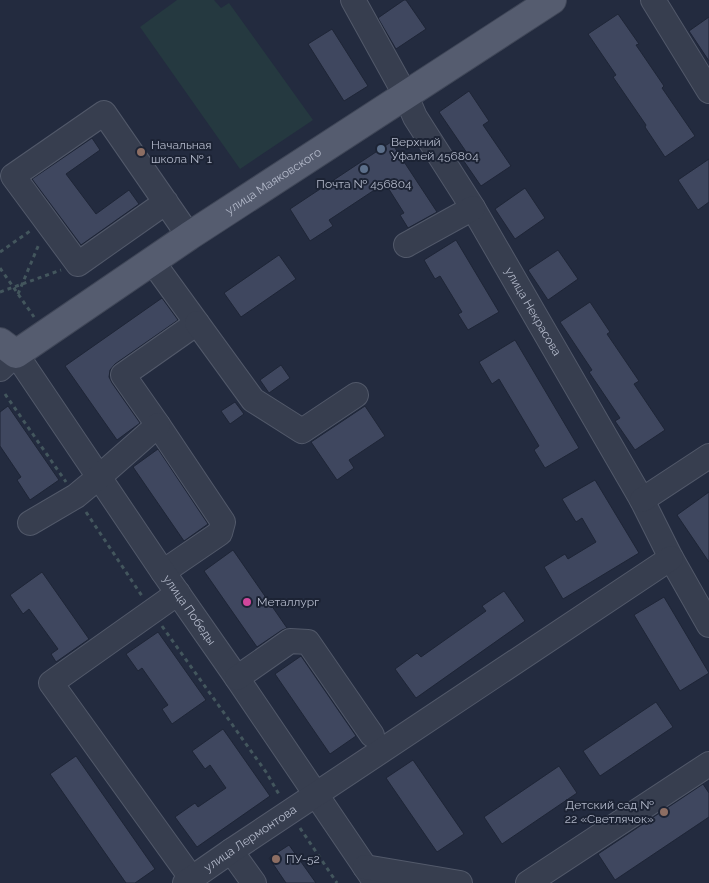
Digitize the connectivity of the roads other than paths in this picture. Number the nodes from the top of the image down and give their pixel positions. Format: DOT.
graph roads {
  1 [pos="353,0"];
  2 [pos="552,0"];
  3 [pos="653,0"];
  4 [pos="709,91"];
  5 [pos="406,96"];
  6 [pos="166,202"];
  7 [pos="473,208"];
  8 [pos="189,236"];
  9 [pos="406,245"];
  10 [pos="152,261"];
  11 [pos="197,323"];
  12 [pos="5,355"];
  13 [pos="356,395"];
  14 [pos="158,425"];
  15 [pos="709,456"];
  16 [pos="99,477"];
  17 [pos="642,500"];
  18 [pos="30,523"];
  19 [pos="671,558"];
  20 [pos="164,572"];
  21 [pos="178,594"];
  22 [pos="709,625"];
  23 [pos="237,678"];
  24 [pos="372,736"];
  25 [pos="709,764"];
  26 [pos="316,795"];
  27 [pos="231,851"];
  28 [pos="371,875"];
  29 [pos="188,881"];
  30 [pos="254,883"];
  31 [pos="460,883"];
  32 [pos="528,883"];
  1 -- 5 [label="street, улица Некрасова"];
  2 -- 5 [label="main road, улица Маяковского"];
  3 -- 4 [label="street"];
  5 -- 7 [label="street, улица Некрасова"];
  5 -- 8 [label="main road, улица Маяковского"];
  6 -- 6 [label="street"];
  6 -- 8 [label="street"];
  7 -- 9 [label="street"];
  7 -- 17 [label="street, улица Некрасова"];
  8 -- 10 [label="main road, улица Маяковского"];
  10 -- 11 [label="street"];
  10 -- 12 [label="main road, улица Маяковского"];
  11 -- 13 [label="street"];
  11 -- 14 [label="street"];
  12 -- 16 [label="street, улица Победы"];
  14 -- 16 [label="street"];
  14 -- 20 [label="street"];
  15 -- 17 [label="street"];
  16 -- 18 [label="street"];
  16 -- 20 [label="street, улица Победы"];
  17 -- 19 [label="street, улица Некрасова"];
  19 -- 22 [label="street, улица Некрасова"];
  19 -- 26 [label="street, улица Лермонтова"];
  20 -- 21 [label="street, улица Победы"];
  21 -- 23 [label="street, улица Победы"];
  21 -- 29 [label="street"];
  23 -- 24 [label="street"];
  23 -- 26 [label="street, улица Победы"];
  25 -- 32 [label="street"];
  26 -- 27 [label="street, улица Лермонтова"];
  26 -- 28 [label="street, улица Победы"];
  27 -- 29 [label="street, улица Лермонтова"];
  27 -- 30 [label="street"];
  28 -- 31 [label="street"];
}
